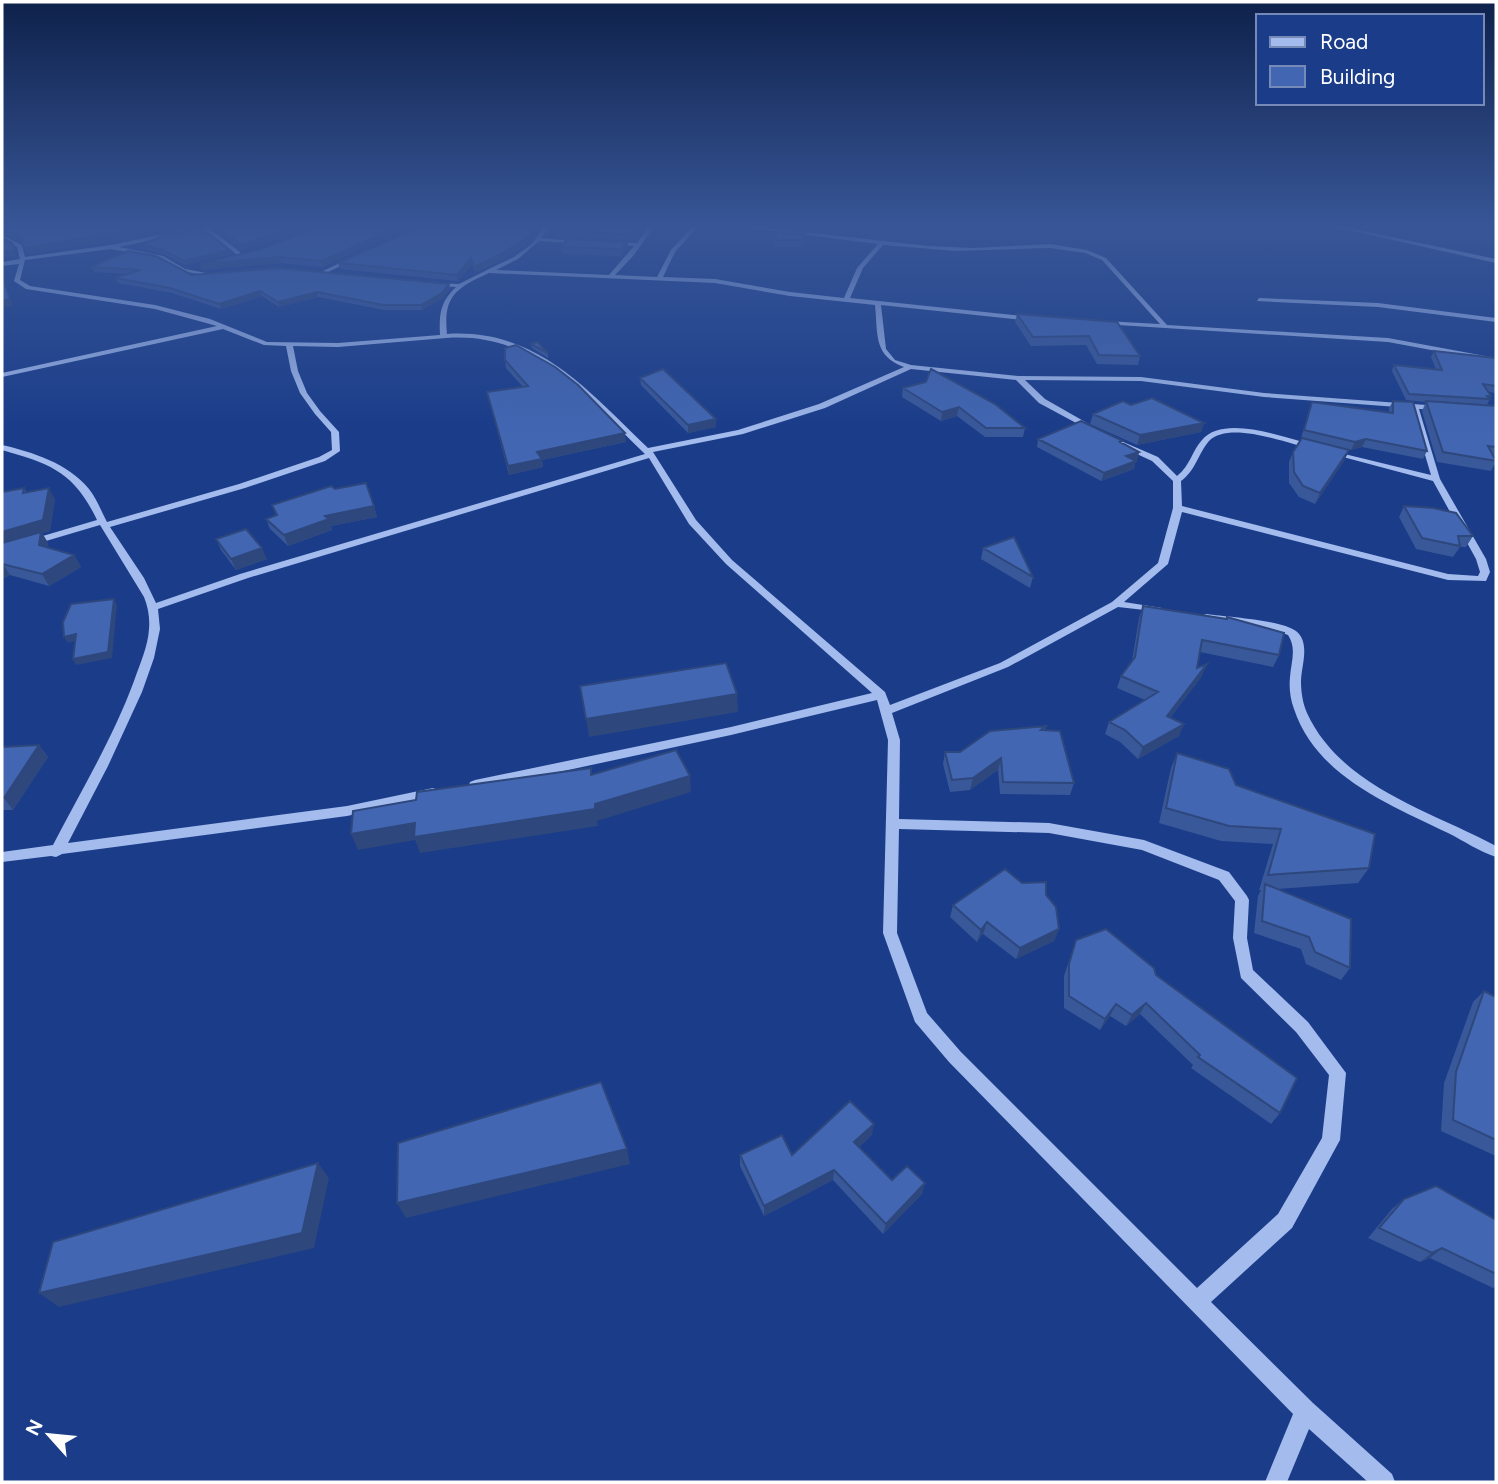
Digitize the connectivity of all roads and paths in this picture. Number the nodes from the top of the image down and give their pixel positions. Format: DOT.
graph roads {
  1 [pos="83,296"];
  2 [pos="450,296"];
  3 [pos="815,296"];
  4 [pos="848,296"];
  5 [pos="1138,296"];
  6 [pos="1259,300"];
  7 [pos="846,301"];
  8 [pos="878,304"];
  9 [pos="1047,320"];
  10 [pos="1496,320"];
  11 [pos="1099,323"];
  12 [pos="1164,325"];
  13 [pos="222,327"];
  14 [pos="444,337"];
  15 [pos="289,345"];
  16 [pos="1496,360"];
  17 [pos="910,367"];
  18 [pos="2,375"];
  19 [pos="1018,378"];
  20 [pos="1414,406"];
  21 [pos="1455,409"];
  22 [pos="2,447"];
  23 [pos="649,453"];
  24 [pos="1436,479"];
  25 [pos="1177,480"];
  26 [pos="1178,508"];
  27 [pos="102,524"];
  28 [pos="2,551"];
  29 [pos="1116,604"];
  30 [pos="154,607"];
  31 [pos="1167,611"];
  32 [pos="1192,614"];
  33 [pos="881,695"];
  34 [pos="888,710"];
  35 [pos="893,824"];
  36 [pos="56,852"];
  37 [pos="1496,852"];
  38 [pos="2,857"];
  39 [pos="1199,1300"];
  40 [pos="1305,1411"];
  41 [pos="1276,1482"];
  42 [pos="1384,1482"];
  1 -- 13 [label="street"];
  2 -- 14 [label="street"];
  3 -- 7 [label="street"];
  4 -- 7 [label="street"];
  5 -- 12 [label="street"];
  6 -- 10 [label="street"];
  7 -- 8 [label="street"];
  8 -- 9 [label="street"];
  8 -- 17 [label="street"];
  11 -- 12 [label="street"];
  12 -- 16 [label="street"];
  13 -- 15 [label="street"];
  13 -- 18 [label="street"];
  14 -- 15 [label="street"];
  14 -- 23 [label="street"];
  15 -- 27 [label="street"];
  17 -- 19 [label="street"];
  17 -- 23 [label="street"];
  19 -- 20 [label="street"];
  19 -- 25 [label="street"];
  20 -- 21 [label="street"];
  20 -- 24 [label="street"];
  22 -- 27 [label="street"];
  23 -- 30 [label="street"];
  23 -- 33 [label="street"];
  24 -- 25 [label="street"];
  24 -- 26 [label="street"];
  25 -- 26 [label="street"];
  26 -- 29 [label="street"];
  27 -- 28 [label="street"];
  27 -- 30 [label="street"];
  29 -- 31 [label="street"];
  29 -- 34 [label="street"];
  30 -- 36 [label="street"];
  32 -- 37 [label="street"];
  33 -- 34 [label="street"];
  33 -- 36 [label="street"];
  34 -- 35 [label="street"];
  35 -- 39 [label="street"];
  35 -- 39 [label="street"];
  36 -- 38 [label="street"];
  39 -- 40 [label="street"];
  40 -- 41 [label="street"];
  40 -- 42 [label="street"];
}
